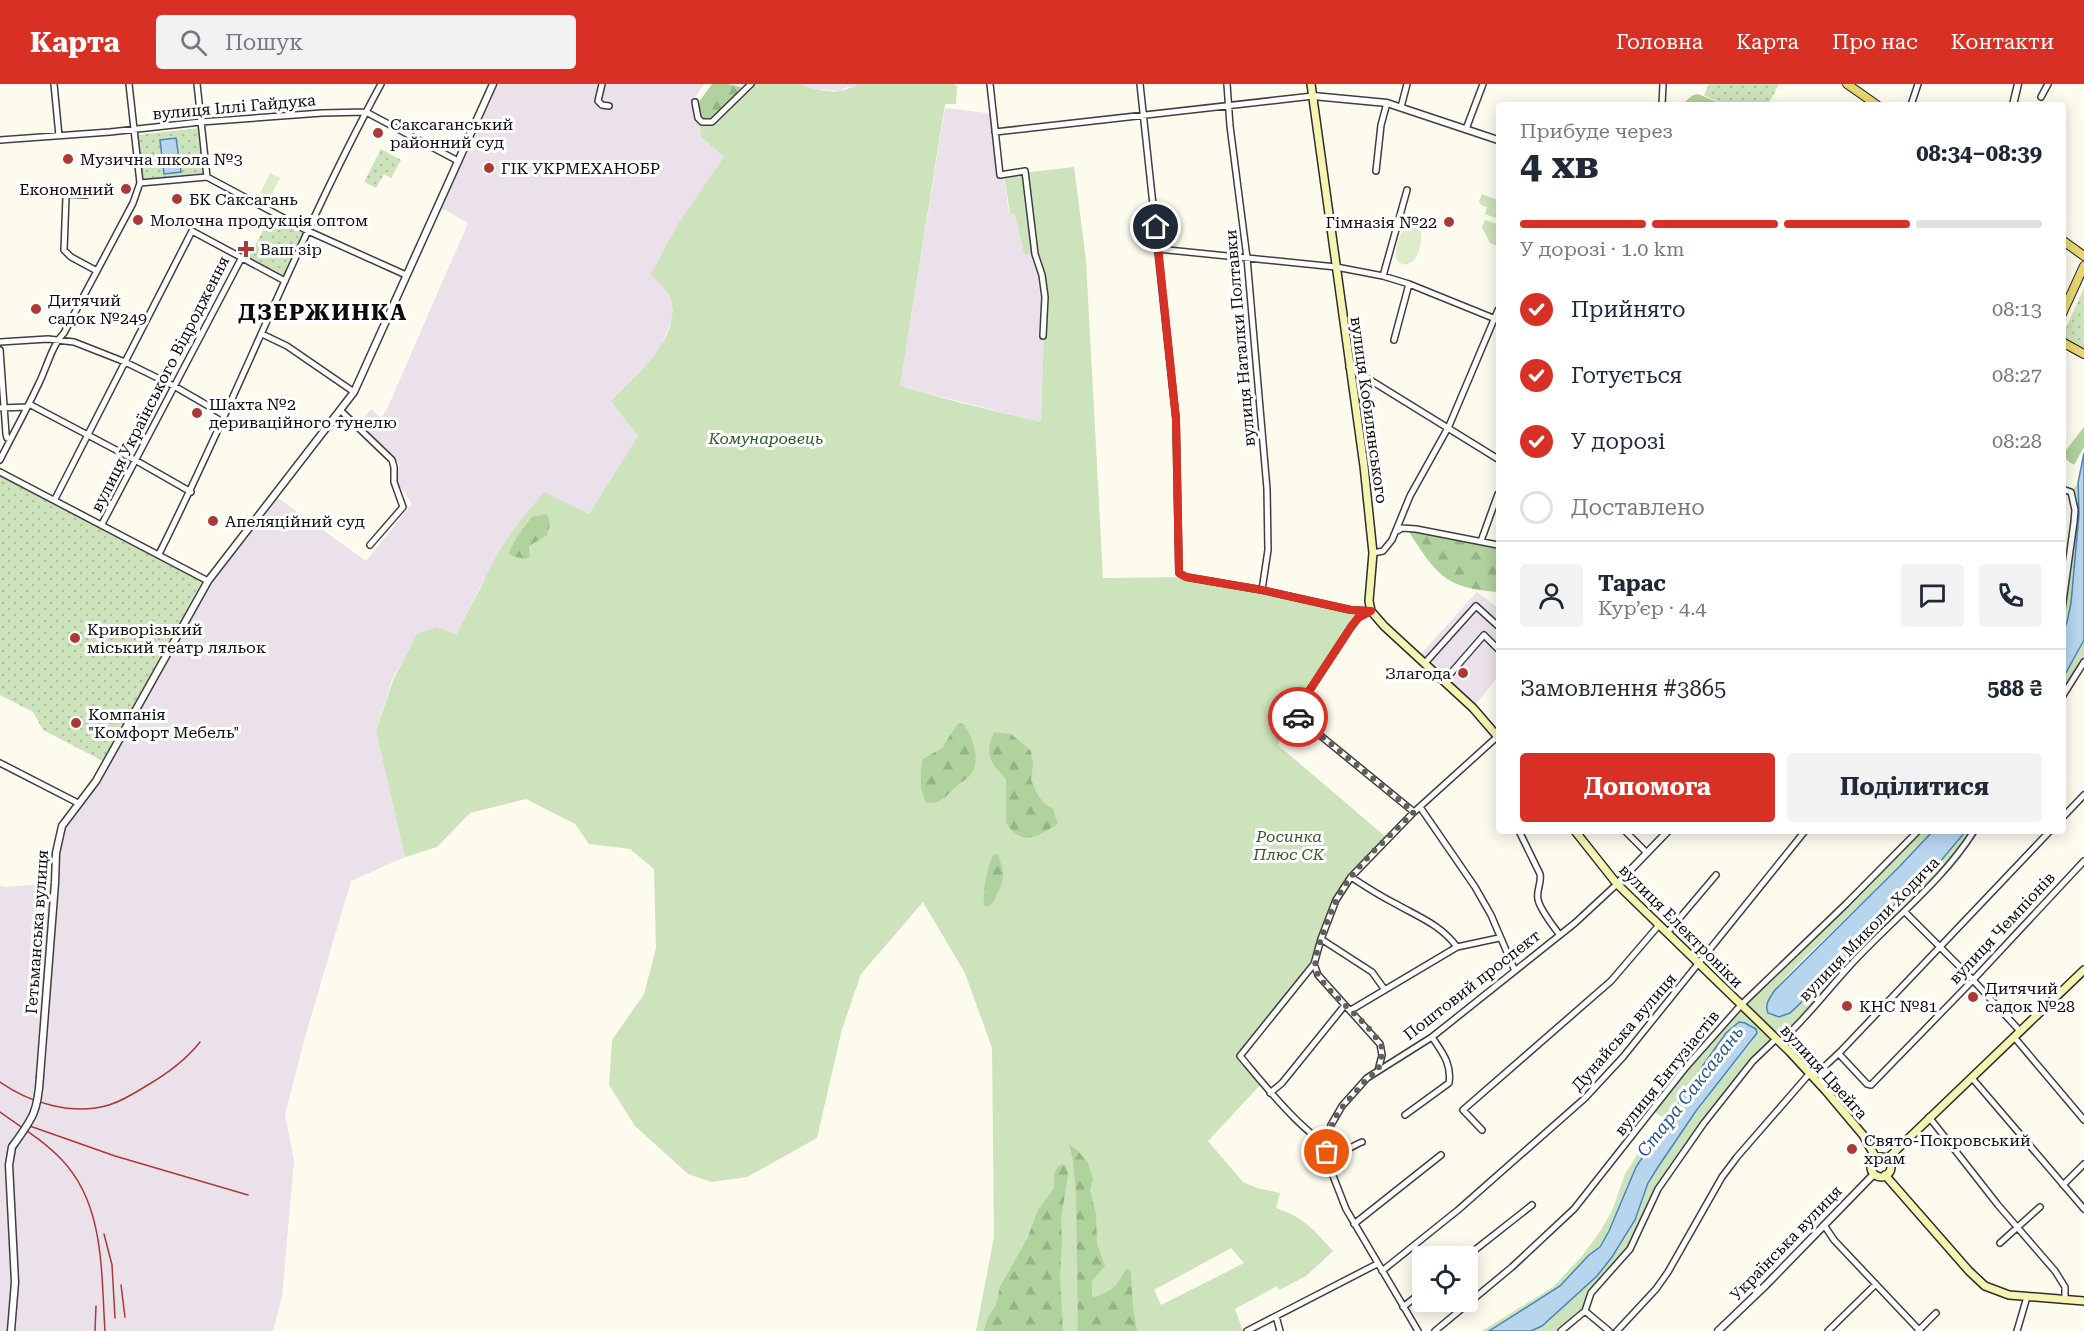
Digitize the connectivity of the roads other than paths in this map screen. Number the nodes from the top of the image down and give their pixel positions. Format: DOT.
graph roads {
  1 [pos="54,84"];
  2 [pos="129,84"];
  3 [pos="197,84"];
  4 [pos="381,84"];
  5 [pos="493,84"];
  6 [pos="602,84"];
  7 [pos="751,84"];
  8 [pos="990,84"];
  9 [pos="1140,84"];
  10 [pos="1227,84"];
  11 [pos="1311,84"];
  12 [pos="1407,84"];
  13 [pos="1483,84"];
  14 [pos="1847,84"];
  15 [pos="1918,84"];
  16 [pos="2018,84"];
  17 [pos="2048,84"];
  18 [pos="1661,85"];
  19 [pos="1313,96"];
  20 [pos="2041,97"];
  21 [pos="695,102"];
  22 [pos="1662,102"];
  23 [pos="1873,102"];
  24 [pos="1912,102"];
  25 [pos="2014,102"];
  26 [pos="1387,103"];
  27 [pos="1230,105"];
  28 [pos="609,106"];
  29 [pos="1401,107"];
  30 [pos="366,112"];
  31 [pos="1143,116"];
  32 [pos="201,122"];
  33 [pos="1466,129"];
  34 [pos="134,130"];
  35 [pos="995,132"];
  36 [pos="59,136"];
  37 [pos="1496,139"];
  38 [pos="0,140"];
  39 [pos="458,161"];
  40 [pos="1376,171"];
  41 [pos="207,177"];
  42 [pos="140,183"];
  43 [pos="1407,190"];
  44 [pos="86,195"];
  45 [pos="308,231"];
  46 [pos="2066,243"];
  47 [pos="1158,249"];
  48 [pos="2084,256"];
  49 [pos="242,257"];
  50 [pos="1247,258"];
  51 [pos="2084,266"];
  52 [pos="1336,267"];
  53 [pos="97,271"];
  54 [pos="406,275"];
  55 [pos="1383,276"];
  56 [pos="285,281"];
  57 [pos="1409,284"];
  58 [pos="2066,305"];
  59 [pos="1496,319"];
  60 [pos="1496,321"];
  61 [pos="262,334"];
  62 [pos="1043,336"];
  63 [pos="57,340"];
  64 [pos="1394,340"];
  65 [pos="0,342"];
  66 [pos="2066,344"];
  67 [pos="0,350"];
  68 [pos="2084,354"];
  69 [pos="125,362"];
  70 [pos="1349,367"];
  71 [pos="174,386"];
  72 [pos="354,392"];
  73 [pos="28,405"];
  74 [pos="3,407"];
  75 [pos="341,411"];
  76 [pos="224,415"];
  77 [pos="1449,426"];
  78 [pos="87,435"];
  79 [pos="10,439"];
  80 [pos="1496,458"];
  81 [pos="0,460"];
  82 [pos="135,460"];
  83 [pos="0,472"];
  84 [pos="190,492"];
  85 [pos="2066,492"];
  86 [pos="55,499"];
  87 [pos="1496,500"];
  88 [pos="102,524"];
  89 [pos="1396,531"];
  90 [pos="1481,541"];
  91 [pos="370,545"];
  92 [pos="1496,545"];
  93 [pos="1373,553"];
  94 [pos="159,554"];
  95 [pos="2066,579"];
  96 [pos="208,581"];
  97 [pos="1262,590"];
  98 [pos="1371,611"];
  99 [pos="1496,624"];
  100 [pos="1496,647"];
  101 [pos="2084,662"];
  102 [pos="1425,663"];
  103 [pos="1444,681"];
  104 [pos="2066,691"];
  105 [pos="1496,734"];
  106 [pos="1496,738"];
  107 [pos="0,763"];
  108 [pos="2084,795"];
  109 [pos="78,803"];
  110 [pos="1420,807"];
  111 [pos="1414,812"];
  112 [pos="2066,814"];
  113 [pos="1520,834"];
  114 [pos="1577,834"];
  115 [pos="1628,834"];
  116 [pos="1665,834"];
  117 [pos="1803,834"];
  118 [pos="1915,834"];
  119 [pos="1972,834"];
  120 [pos="2047,834"];
  121 [pos="1647,853"];
  122 [pos="2084,861"];
  123 [pos="1716,875"];
  124 [pos="1351,877"];
  125 [pos="1617,884"];
  126 [pos="1905,912"];
  127 [pos="1659,925"];
  128 [pos="1667,933"];
  129 [pos="1559,934"];
  130 [pos="1499,938"];
  131 [pos="1321,939"];
  132 [pos="1941,946"];
  133 [pos="1457,947"];
  134 [pos="1314,964"];
  135 [pos="1699,964"];
  136 [pos="2084,970"];
  137 [pos="1515,971"];
  138 [pos="1973,980"];
  139 [pos="1385,990"];
  140 [pos="1345,1005"];
  141 [pos="1743,1007"];
  142 [pos="1351,1011"];
  143 [pos="2020,1031"];
  144 [pos="1432,1037"];
  145 [pos="2014,1037"];
  146 [pos="1778,1040"];
  147 [pos="1839,1054"];
  148 [pos="1378,1071"];
  149 [pos="1810,1074"];
  150 [pos="1972,1078"];
  151 [pos="1270,1093"];
  152 [pos="1405,1115"];
  153 [pos="1929,1117"];
  154 [pos="2084,1120"];
  155 [pos="1482,1130"];
  156 [pos="1362,1142"];
  157 [pos="1327,1144"];
  158 [pos="1441,1155"];
  159 [pos="1875,1158"];
  160 [pos="1887,1159"];
  161 [pos="2084,1164"];
  162 [pos="1874,1174"];
  163 [pos="1885,1175"];
  164 [pos="2063,1185"];
  165 [pos="1532,1204"];
  166 [pos="2040,1208"];
  167 [pos="2084,1209"];
  168 [pos="1354,1224"];
  169 [pos="1824,1224"];
  170 [pos="2018,1227"];
  171 [pos="2000,1244"];
  172 [pos="1478,1247"];
  173 [pos="1377,1264"];
  174 [pos="1382,1271"];
  175 [pos="1876,1284"];
  176 [pos="2027,1297"];
  177 [pos="1412,1300"];
  178 [pos="2065,1300"];
  179 [pos="2084,1301"];
  180 [pos="1403,1307"];
  181 [pos="1585,1311"];
  182 [pos="1936,1313"];
  183 [pos="1276,1316"];
  184 [pos="11,1331"];
  185 [pos="1247,1331"];
  186 [pos="1280,1331"];
  187 [pos="1418,1331"];
  188 [pos="1436,1331"];
  189 [pos="1561,1331"];
  190 [pos="1609,1331"];
  191 [pos="1617,1331"];
  192 [pos="1718,1331"];
  193 [pos="1828,1331"];
  194 [pos="1919,1331"];
  195 [pos="2017,1331"];
  1 -- 36 [label="street"];
  2 -- 34 [label="street"];
  3 -- 32 [label="street"];
  4 -- 30 [label="street"];
  5 -- 39 [label="street, Гетьманська вулиця"];
  6 -- 28 [label="street"];
  7 -- 21 [label="street"];
  8 -- 35 [label="street"];
  9 -- 31 [label="street"];
  10 -- 27 [label="street, вулиця Наталки Полтавки"];
  11 -- 19 [label="main road, вулиця Кобилянського"];
  12 -- 29 [label="street"];
  13 -- 33 [label="street"];
  14 -- 23 [label="main road"];
  15 -- 24 [label="street"];
  16 -- 25 [label="street"];
  17 -- 20 [label="street"];
  18 -- 22 [label="street"];
  19 -- 26 [label="street"];
  19 -- 27 [label="street"];
  19 -- 52 [label="main road, вулиця Кобилянського"];
  26 -- 29 [label="street"];
  26 -- 40 [label="street"];
  27 -- 31 [label="street"];
  27 -- 50 [label="street, вулиця Наталки Полтавки"];
  29 -- 33 [label="street"];
  30 -- 32 [label="street, вулиця Іллі Гайдука"];
  30 -- 39 [label="street, вулиця Іллі Гайдука"];
  30 -- 45 [label="street"];
  31 -- 35 [label="street"];
  31 -- 47 [label="street"];
  32 -- 34 [label="street, вулиця Іллі Гайдука"];
  32 -- 41 [label="street"];
  33 -- 37 [label="street"];
  34 -- 36 [label="street, вулиця Іллі Гайдука"];
  34 -- 42 [label="street"];
  35 -- 62 [label="street"];
  36 -- 38 [label="street, вулиця Іллі Гайдука"];
  39 -- 54 [label="street, Гетьманська вулиця"];
  41 -- 42 [label="street"];
  41 -- 45 [label="street"];
  42 -- 53 [label="street"];
  43 -- 55 [label="street"];
  44 -- 53 [label="street"];
  45 -- 54 [label="street"];
  45 -- 56 [label="street"];
  46 -- 48 [label="main road"];
  47 -- 50 [label="street"];
  47 -- 97 [label="street"];
  49 -- 56 [label="street"];
  49 -- 69 [label="street"];
  49 -- 71 [label="street, вулиця Українського Відродження"];
  50 -- 52 [label="street"];
  50 -- 97 [label="street, вулиця Наталки Полтавки"];
  51 -- 58 [label="main road"];
  52 -- 55 [label="street"];
  52 -- 70 [label="main road, вулиця Кобилянського"];
  53 -- 63 [label="street"];
  54 -- 72 [label="street, Гетьманська вулиця"];
  55 -- 57 [label="street"];
  56 -- 61 [label="street"];
  57 -- 59 [label="street"];
  57 -- 64 [label="street"];
  60 -- 77 [label="street"];
  61 -- 72 [label="street"];
  61 -- 76 [label="street"];
  63 -- 65 [label="street"];
  63 -- 69 [label="street"];
  63 -- 73 [label="street"];
  66 -- 68 [label="main road"];
  67 -- 74 [label="street"];
  69 -- 71 [label="street"];
  69 -- 78 [label="street"];
  70 -- 77 [label="street"];
  70 -- 93 [label="main road, вулиця Кобилянського"];
  71 -- 76 [label="street"];
  71 -- 82 [label="street, вулиця Українського Відродження"];
  72 -- 75 [label="street, Гетьманська вулиця"];
  73 -- 74 [label="street"];
  73 -- 78 [label="street"];
  73 -- 79 [label="street"];
  74 -- 79 [label="street"];
  75 -- 91 [label="street"];
  75 -- 96 [label="street, Гетьманська вулиця"];
  76 -- 84 [label="street"];
  77 -- 80 [label="street"];
  77 -- 89 [label="street"];
  78 -- 82 [label="street"];
  78 -- 86 [label="street"];
  79 -- 81 [label="street"];
  82 -- 84 [label="street"];
  82 -- 88 [label="street, вулиця Українського Відродження"];
  83 -- 86 [label="street"];
  84 -- 94 [label="street"];
  85 -- 95 [label="street"];
  86 -- 88 [label="street"];
  87 -- 90 [label="street"];
  88 -- 94 [label="street"];
  89 -- 90 [label="street"];
  89 -- 93 [label="street"];
  90 -- 92 [label="street"];
  93 -- 98 [label="main road, вулиця Кобилянського"];
  94 -- 96 [label="street"];
  96 -- 109 [label="street, Гетьманська вулиця"];
  97 -- 98 [label="street"];
  98 -- 102 [label="main road"];
  98 -- 111 [label="street"];
  99 -- 102 [label="street"];
  100 -- 103 [label="street"];
  101 -- 104 [label="street"];
  102 -- 103 [label="main road"];
  103 -- 105 [label="main road"];
  106 -- 110 [label="street"];
  107 -- 109 [label="street"];
  108 -- 112 [label="street"];
  109 -- 184 [label="street, Гетьманська вулиця, bridge"];
  110 -- 111 [label="street"];
  110 -- 130 [label="street"];
  111 -- 124 [label="street"];
  113 -- 129 [label="street"];
  114 -- 125 [label="main road, вулиця Електроніки"];
  115 -- 121 [label="street"];
  116 -- 121 [label="street, Поштовий проспект"];
  117 -- 135 [label="street, Дунайська вулиця"];
  118 -- 141 [label="street, вулиця Ентузіастів"];
  119 -- 126 [label="street, вулиця Миколи Ходича"];
  120 -- 132 [label="street"];
  121 -- 125 [label="street, Поштовий проспект"];
  122 -- 138 [label="street, вулиця Чемпіонів"];
  123 -- 128 [label="street"];
  124 -- 131 [label="street"];
  124 -- 133 [label="street"];
  125 -- 127 [label="main road, вулиця Електроніки"];
  125 -- 129 [label="street, Поштовий проспект"];
  126 -- 132 [label="street"];
  126 -- 146 [label="street, вулиця Миколи Ходича"];
  127 -- 128 [label="main road, вулиця Електроніки"];
  127 -- 155 [label="street"];
  128 -- 135 [label="main road, вулиця Електроніки"];
  129 -- 137 [label="street, Поштовий проспект"];
  130 -- 133 [label="street"];
  130 -- 137 [label="street"];
  131 -- 134 [label="street"];
  131 -- 139 [label="street"];
  132 -- 138 [label="street"];
  132 -- 147 [label="street"];
  133 -- 139 [label="street"];
  134 -- 140 [label="street"];
  134 -- 151 [label="street"];
  135 -- 141 [label="main road, вулиця Електроніки"];
  135 -- 174 [label="street, Дунайська вулиця"];
  136 -- 143 [label="main road"];
  137 -- 144 [label="street, Поштовий проспект"];
  138 -- 143 [label="street"];
  138 -- 147 [label="street, вулиця Чемпіонів"];
  139 -- 142 [label="street"];
  140 -- 142 [label="street"];
  140 -- 151 [label="street"];
  141 -- 146 [label="main road, вулиця Цвейга"];
  141 -- 188 [label="street, вулиця Ентузіастів"];
  142 -- 148 [label="street"];
  143 -- 145 [label="main road"];
  144 -- 148 [label="street, Поштовий проспект"];
  144 -- 152 [label="street"];
  145 -- 150 [label="main road"];
  145 -- 154 [label="street"];
  146 -- 149 [label="main road, вулиця Цвейга"];
  146 -- 181 [label="street, вулиця Миколи Ходича"];
  147 -- 149 [label="street"];
  148 -- 157 [label="street, Поштовий проспект"];
  149 -- 159 [label="main road, вулиця Цвейга"];
  149 -- 191 [label="street"];
  150 -- 153 [label="main road"];
  150 -- 164 [label="street"];
  151 -- 157 [label="street"];
  153 -- 160 [label="main road"];
  153 -- 170 [label="street"];
  156 -- 157 [label="street"];
  157 -- 168 [label="street, Поштовий проспект"];
  158 -- 168 [label="street"];
  159 -- 160 [label="main road"];
  159 -- 162 [label="main road"];
  160 -- 163 [label="main road"];
  161 -- 164 [label="street"];
  162 -- 163 [label="main road"];
  162 -- 169 [label="street, Українська вулиця"];
  163 -- 176 [label="main road"];
  164 -- 167 [label="street"];
  165 -- 172 [label="street"];
  166 -- 170 [label="street"];
  168 -- 173 [label="street, Поштовий проспект"];
  169 -- 175 [label="street"];
  169 -- 192 [label="street, Українська вулиця"];
  170 -- 171 [label="street"];
  170 -- 178 [label="street"];
  173 -- 174 [label="street, Поштовий проспект"];
  173 -- 183 [label="street"];
  174 -- 180 [label="street, Поштовий проспект"];
  175 -- 193 [label="street"];
  175 -- 194 [label="street"];
  176 -- 178 [label="main road"];
  176 -- 195 [label="street"];
  177 -- 180 [label="street"];
  178 -- 179 [label="main road"];
  180 -- 187 [label="street, Поштовий проспект"];
  181 -- 189 [label="street, вулиця Миколи Ходича"];
  181 -- 190 [label="street"];
  182 -- 194 [label="street"];
  183 -- 185 [label="street"];
  183 -- 186 [label="street"];
}
